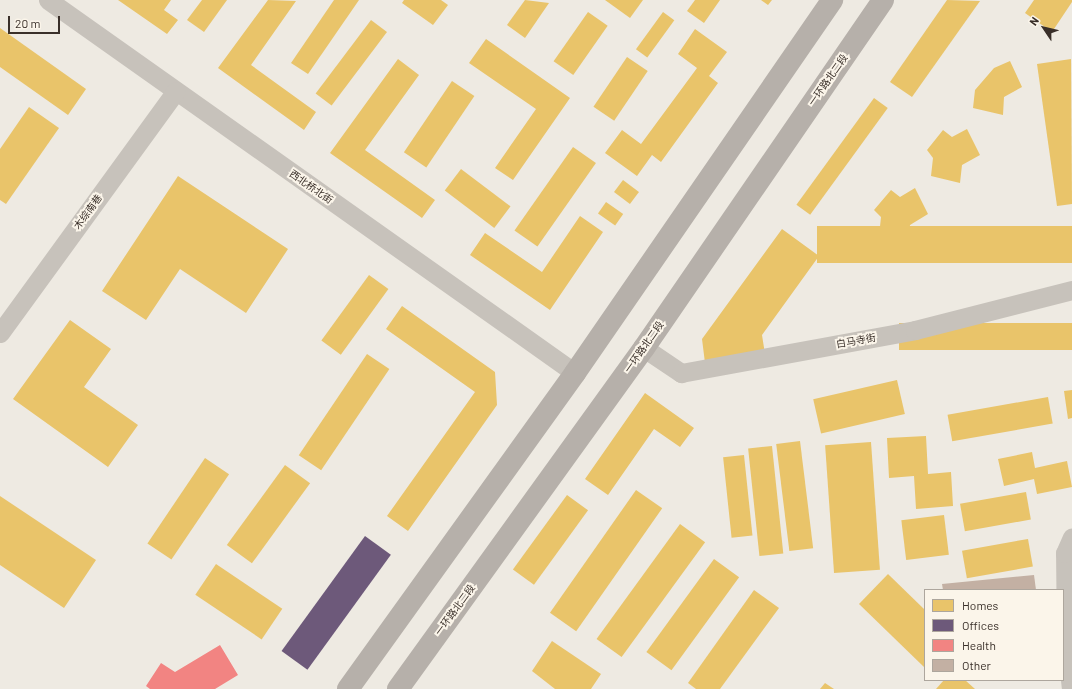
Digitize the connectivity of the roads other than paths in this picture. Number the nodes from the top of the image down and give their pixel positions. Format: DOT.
graph roads {
  1 [pos="48,0"];
  2 [pos="832,0"];
  3 [pos="883,0"];
  4 [pos="176,91"];
  5 [pos="1072,290"];
  6 [pos="0,333"];
  7 [pos="644,348"];
  8 [pos="575,373"];
  9 [pos="1072,537"];
  10 [pos="348,689"];
  11 [pos="398,689"];
  12 [pos="1071,689"];
  1 -- 4 [label="street, 西北桥北街"];
  2 -- 8 [label="main road"];
  3 -- 7 [label="main road, 一环路北二段"];
  4 -- 6 [label="street, 木综南巷"];
  4 -- 8 [label="street, 西北桥北街"];
  5 -- 7 [label="street, 白马寺街"];
  7 -- 11 [label="main road, 一环路北二段"];
  8 -- 10 [label="main road"];
  9 -- 12 [label="street"];
}
